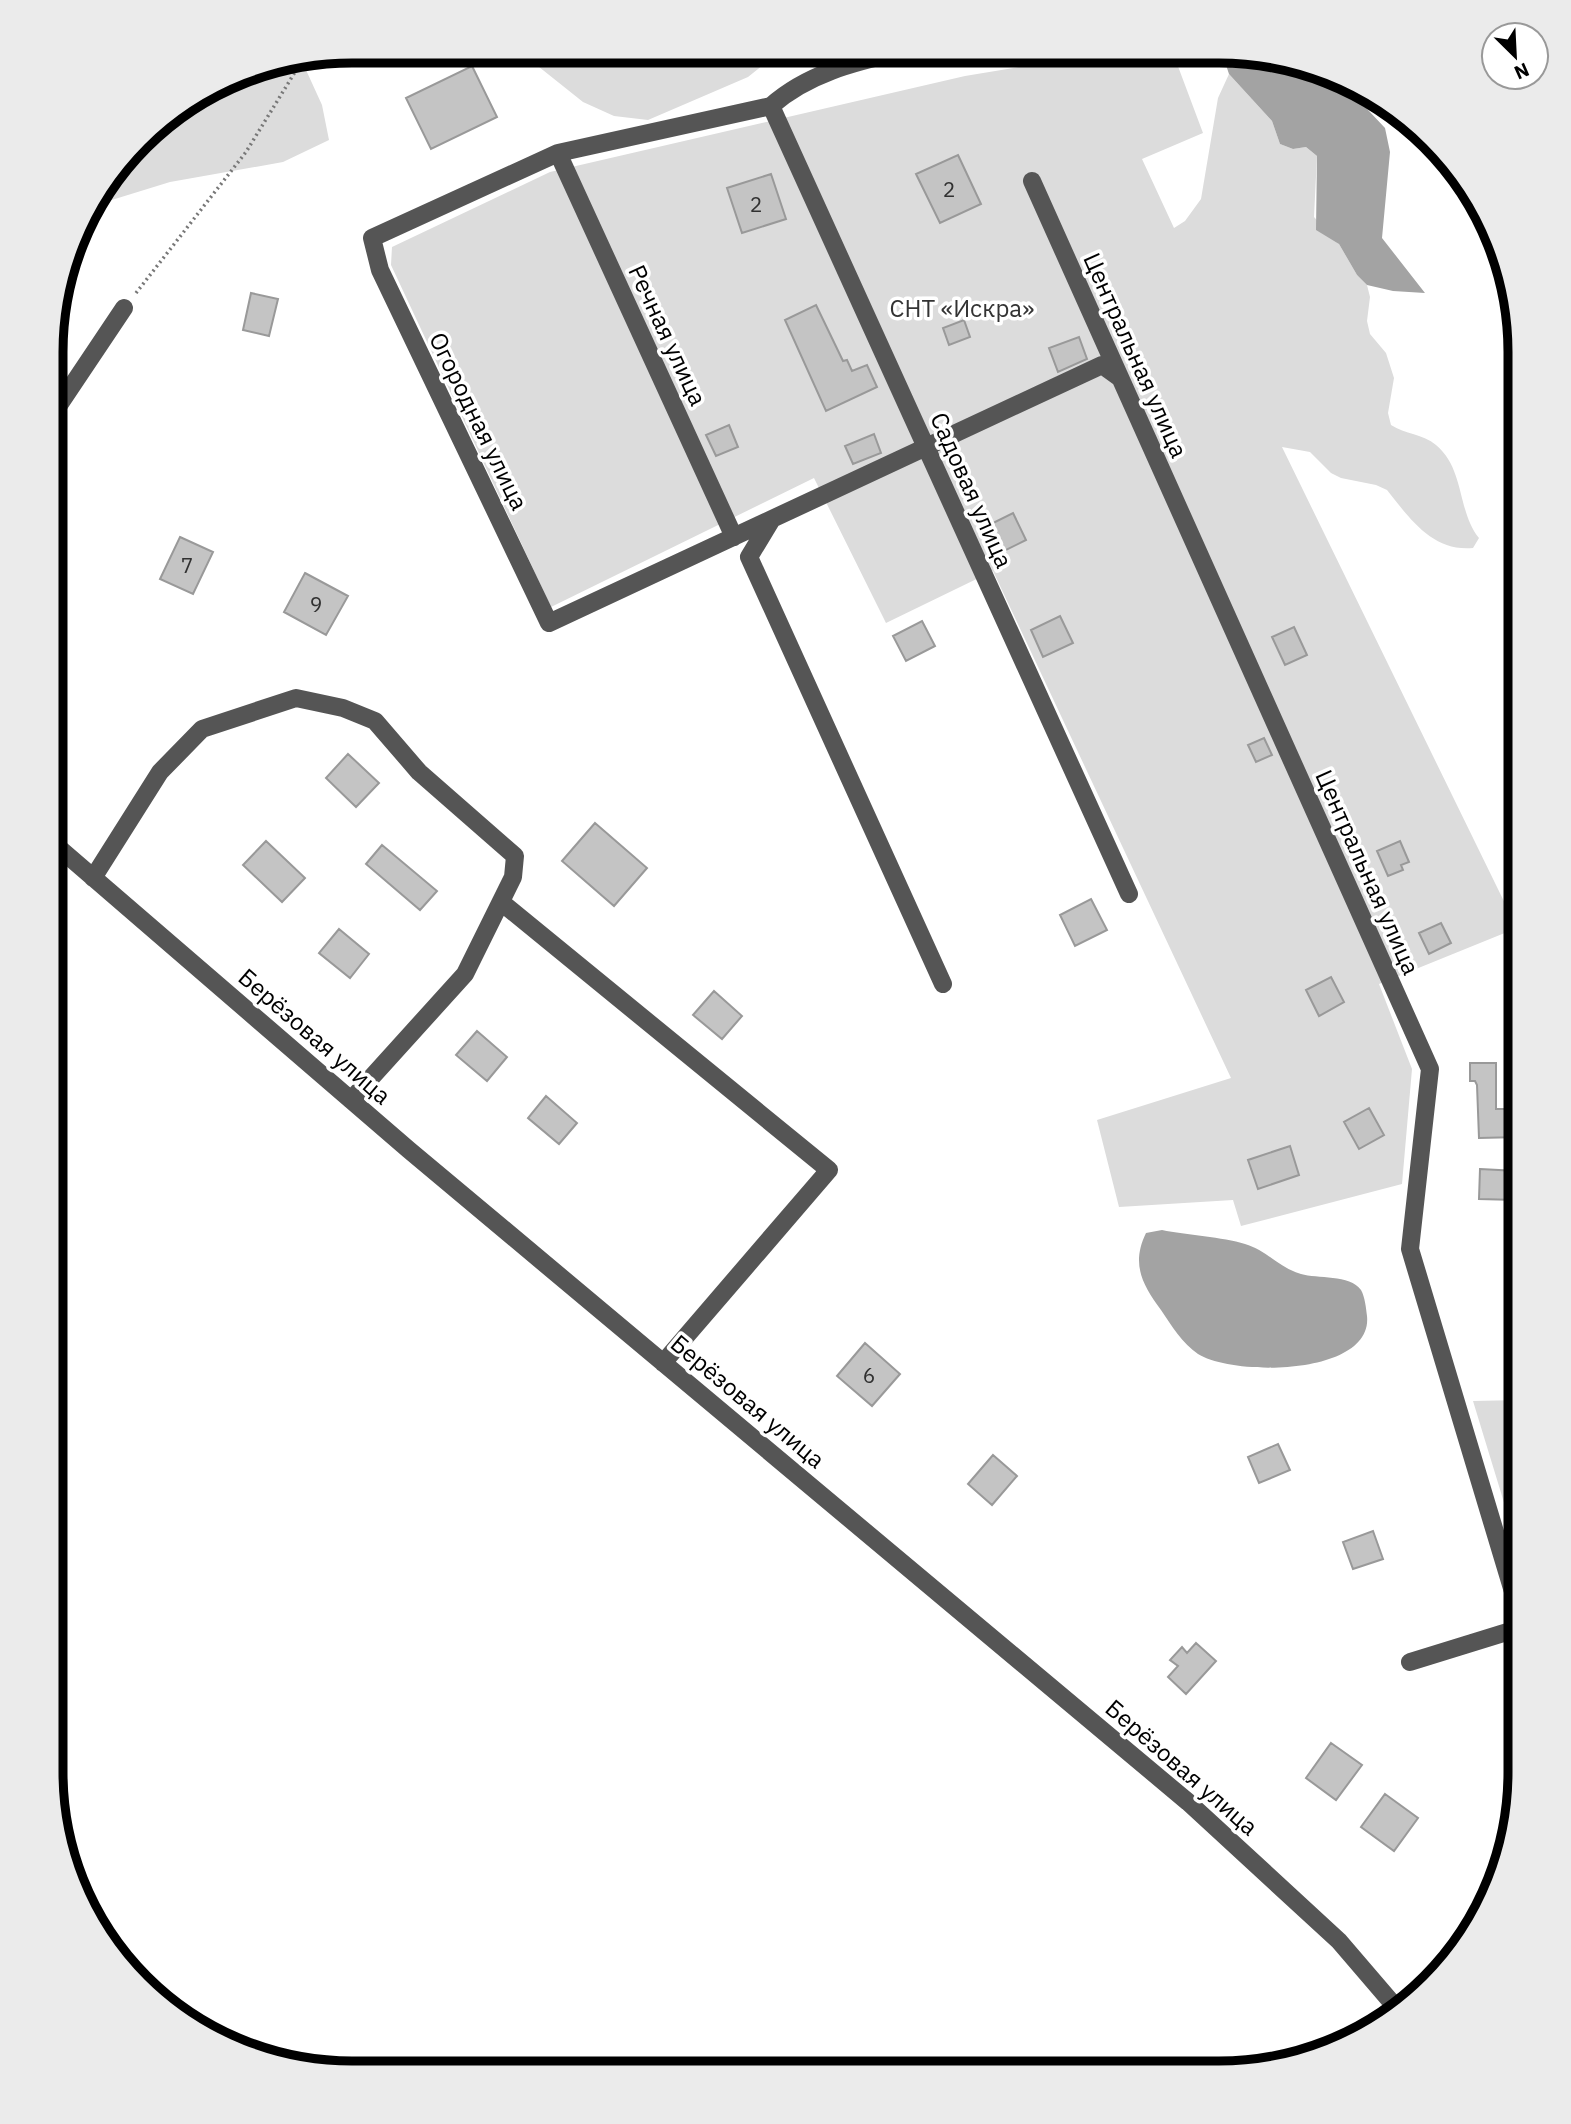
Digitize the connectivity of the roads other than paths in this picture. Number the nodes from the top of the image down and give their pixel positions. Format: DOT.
graph roads {
  1 [pos="851,63"];
  2 [pos="771,106"];
  3 [pos="558,153"];
  4 [pos="1032,181"];
  5 [pos="124,308"];
  6 [pos="1120,378"];
  7 [pos="63,399"];
  8 [pos="926,447"];
  9 [pos="772,519"];
  10 [pos="734,537"];
  11 [pos="63,852"];
  12 [pos="93,878"];
  13 [pos="1129,894"];
  14 [pos="501,902"];
  15 [pos="943,984"];
  16 [pos="351,1100"];
  17 [pos="663,1363"];
  18 [pos="1508,1575"];
  19 [pos="1508,1632"];
  20 [pos="1410,1662"];
  21 [pos="1392,2003"];
  1 -- 2 [label="street"];
  2 -- 3 [label="street"];
  2 -- 8 [label="street, Садовая улица"];
  3 -- 10 [label="street, Речная улица"];
  3 -- 10 [label="street, Огородная улица"];
  4 -- 6 [label="street, Центральная улица"];
  5 -- 7 [label="street"];
  6 -- 8 [label="street"];
  6 -- 18 [label="street, Центральная улица"];
  8 -- 9 [label="street"];
  8 -- 13 [label="street, Садовая улица"];
  9 -- 10 [label="street"];
  9 -- 15 [label="street"];
  11 -- 12 [label="street, Берёзовая улица"];
  12 -- 14 [label="street"];
  12 -- 16 [label="street, Берёзовая улица"];
  14 -- 16 [label="street"];
  14 -- 17 [label="street"];
  16 -- 17 [label="street, Берёзовая улица"];
  17 -- 21 [label="street, Берёзовая улица"];
  19 -- 20 [label="street"];
}
